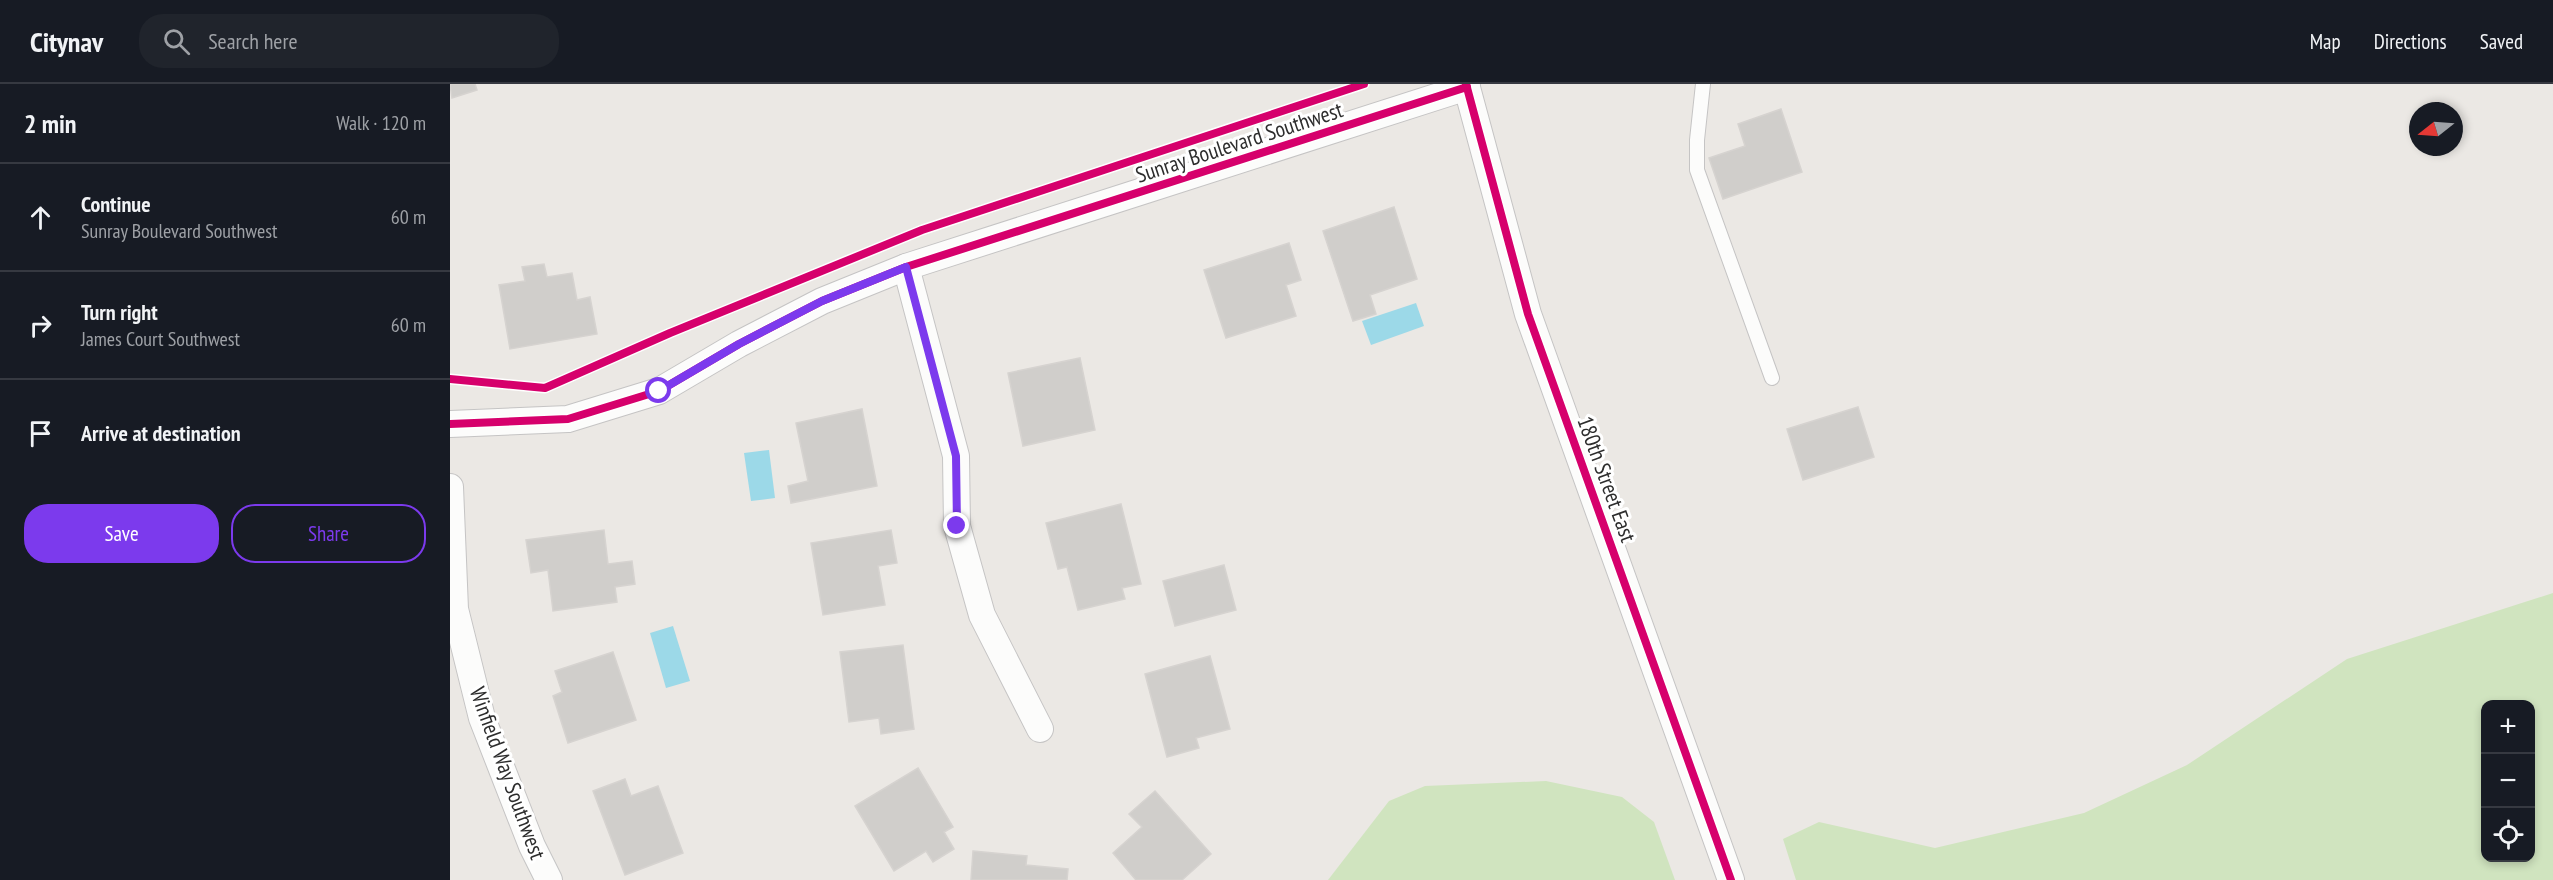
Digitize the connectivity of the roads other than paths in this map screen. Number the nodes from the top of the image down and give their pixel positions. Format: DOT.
graph roads {
  1 [pos="1703,84"];
  2 [pos="1466,85"];
  3 [pos="906,267"];
  4 [pos="1772,378"];
  5 [pos="450,424"];
  6 [pos="450,487"];
  7 [pos="1040,729"];
  8 [pos="549,880"];
  9 [pos="1731,880"];
  1 -- 4 [label="lane"];
  2 -- 3 [label="street, Sunray Boulevard Southwest"];
  2 -- 9 [label="street, 180th Street East"];
  3 -- 5 [label="street, Sunray Boulevard Southwest"];
  3 -- 7 [label="street"];
  6 -- 8 [label="street, Winfield Way Southwest"];
}
